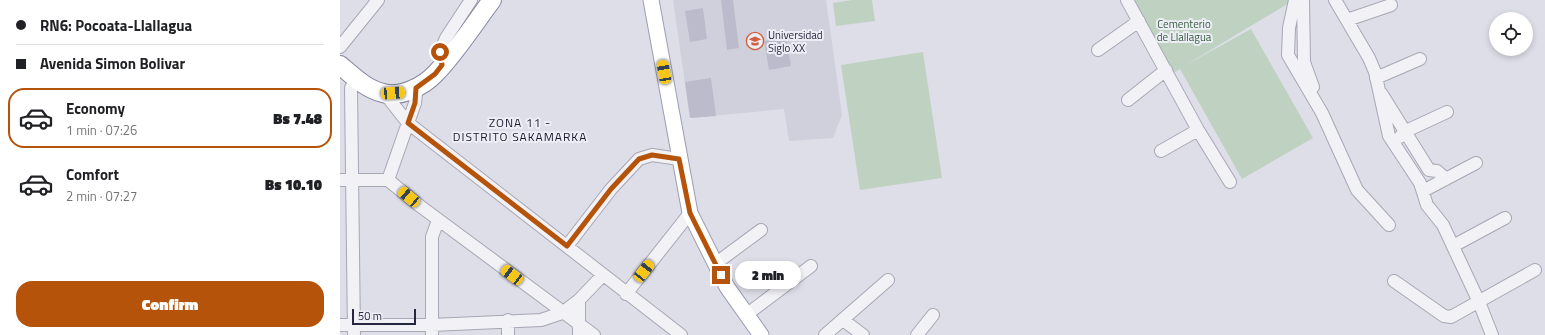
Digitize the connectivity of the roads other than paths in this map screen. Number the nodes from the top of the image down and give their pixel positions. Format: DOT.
graph roads {
  1 [pos="378,0"];
  2 [pos="470,0"];
  3 [pos="492,0"];
  4 [pos="651,0"];
  5 [pos="1127,0"];
  6 [pos="1295,0"];
  7 [pos="1303,0"];
  8 [pos="1335,0"];
  9 [pos="1391,5"];
  10 [pos="1347,20"];
  11 [pos="1139,22"];
  12 [pos="340,47"];
  13 [pos="1098,50"];
  14 [pos="1420,60"];
  15 [pos="340,65"];
  16 [pos="442,65"];
  17 [pos="1166,70"];
  18 [pos="356,79"];
  19 [pos="1377,84"];
  20 [pos="416,88"];
  21 [pos="385,94"];
  22 [pos="1128,100"];
  23 [pos="1447,112"];
  24 [pos="1322,113"];
  25 [pos="408,123"];
  26 [pos="1198,130"];
  27 [pos="1406,131"];
  28 [pos="1394,143"];
  29 [pos="1161,151"];
  30 [pos="679,159"];
  31 [pos="1476,163"];
  32 [pos="1446,178"];
  33 [pos="340,180"];
  34 [pos="353,180"];
  35 [pos="388,180"];
  36 [pos="1230,182"];
  37 [pos="1423,191"];
  38 [pos="690,213"];
  39 [pos="1505,218"];
  40 [pos="438,220"];
  41 [pos="1389,225"];
  42 [pos="761,230"];
  43 [pos="567,246"];
  44 [pos="1453,246"];
  45 [pos="715,264"];
  46 [pos="811,266"];
  47 [pos="1535,270"];
  48 [pos="603,276"];
  49 [pos="888,280"];
  50 [pos="1394,281"];
  51 [pos="626,294"];
  52 [pos="579,300"];
  53 [pos="1480,302"];
  54 [pos="562,313"];
  55 [pos="746,315"];
  56 [pos="933,315"];
  57 [pos="508,320"];
  58 [pos="843,320"];
  59 [pos="340,325"];
  60 [pos="354,330"];
  61 [pos="432,330"];
  62 [pos="579,330"];
  63 [pos="508,335"];
  64 [pos="594,335"];
  65 [pos="681,335"];
  66 [pos="761,335"];
  67 [pos="825,335"];
  68 [pos="863,335"];
  69 [pos="917,335"];
  70 [pos="1492,335"];
  1 -- 12 [label="street"];
  2 -- 16 [label="street"];
  3 -- 16 [label="highway"];
  4 -- 30 [label="main road"];
  5 -- 11 [label="street"];
  6 -- 24 [label="street"];
  7 -- 24 [label="street"];
  8 -- 10 [label="street"];
  9 -- 10 [label="street"];
  10 -- 19 [label="street"];
  11 -- 13 [label="street"];
  11 -- 17 [label="street"];
  14 -- 19 [label="street"];
  15 -- 18 [label="highway"];
  16 -- 20 [label="highway"];
  17 -- 22 [label="street"];
  17 -- 26 [label="street"];
  18 -- 21 [label="highway"];
  18 -- 34 [label="street"];
  19 -- 27 [label="street"];
  19 -- 28 [label="street"];
  20 -- 21 [label="highway"];
  20 -- 25 [label="street"];
  21 -- 25 [label="street"];
  23 -- 27 [label="street"];
  24 -- 41 [label="street"];
  25 -- 35 [label="street"];
  25 -- 43 [label="street"];
  26 -- 29 [label="street"];
  26 -- 36 [label="street"];
  27 -- 28 [label="street"];
  27 -- 32 [label="street"];
  28 -- 37 [label="street"];
  30 -- 38 [label="main road"];
  30 -- 43 [label="street"];
  31 -- 32 [label="street"];
  32 -- 37 [label="street"];
  33 -- 34 [label="street"];
  34 -- 35 [label="street"];
  34 -- 60 [label="street"];
  35 -- 40 [label="street"];
  37 -- 44 [label="street"];
  38 -- 45 [label="main road"];
  38 -- 51 [label="street"];
  39 -- 44 [label="street"];
  40 -- 54 [label="street"];
  40 -- 61 [label="street"];
  42 -- 45 [label="street"];
  43 -- 48 [label="street"];
  44 -- 53 [label="street"];
  45 -- 55 [label="main road"];
  46 -- 55 [label="street"];
  47 -- 53 [label="street"];
  48 -- 51 [label="street"];
  48 -- 52 [label="street"];
  49 -- 58 [label="street"];
  50 -- 53 [label="street"];
  51 -- 65 [label="street"];
  52 -- 54 [label="street"];
  52 -- 62 [label="street"];
  53 -- 70 [label="street"];
  54 -- 57 [label="street"];
  54 -- 62 [label="street"];
  55 -- 66 [label="main road"];
  56 -- 69 [label="street"];
  57 -- 61 [label="street"];
  57 -- 63 [label="street"];
  58 -- 67 [label="street"];
  58 -- 68 [label="street"];
  59 -- 60 [label="street"];
  60 -- 61 [label="street"];
  62 -- 64 [label="street"];
}
